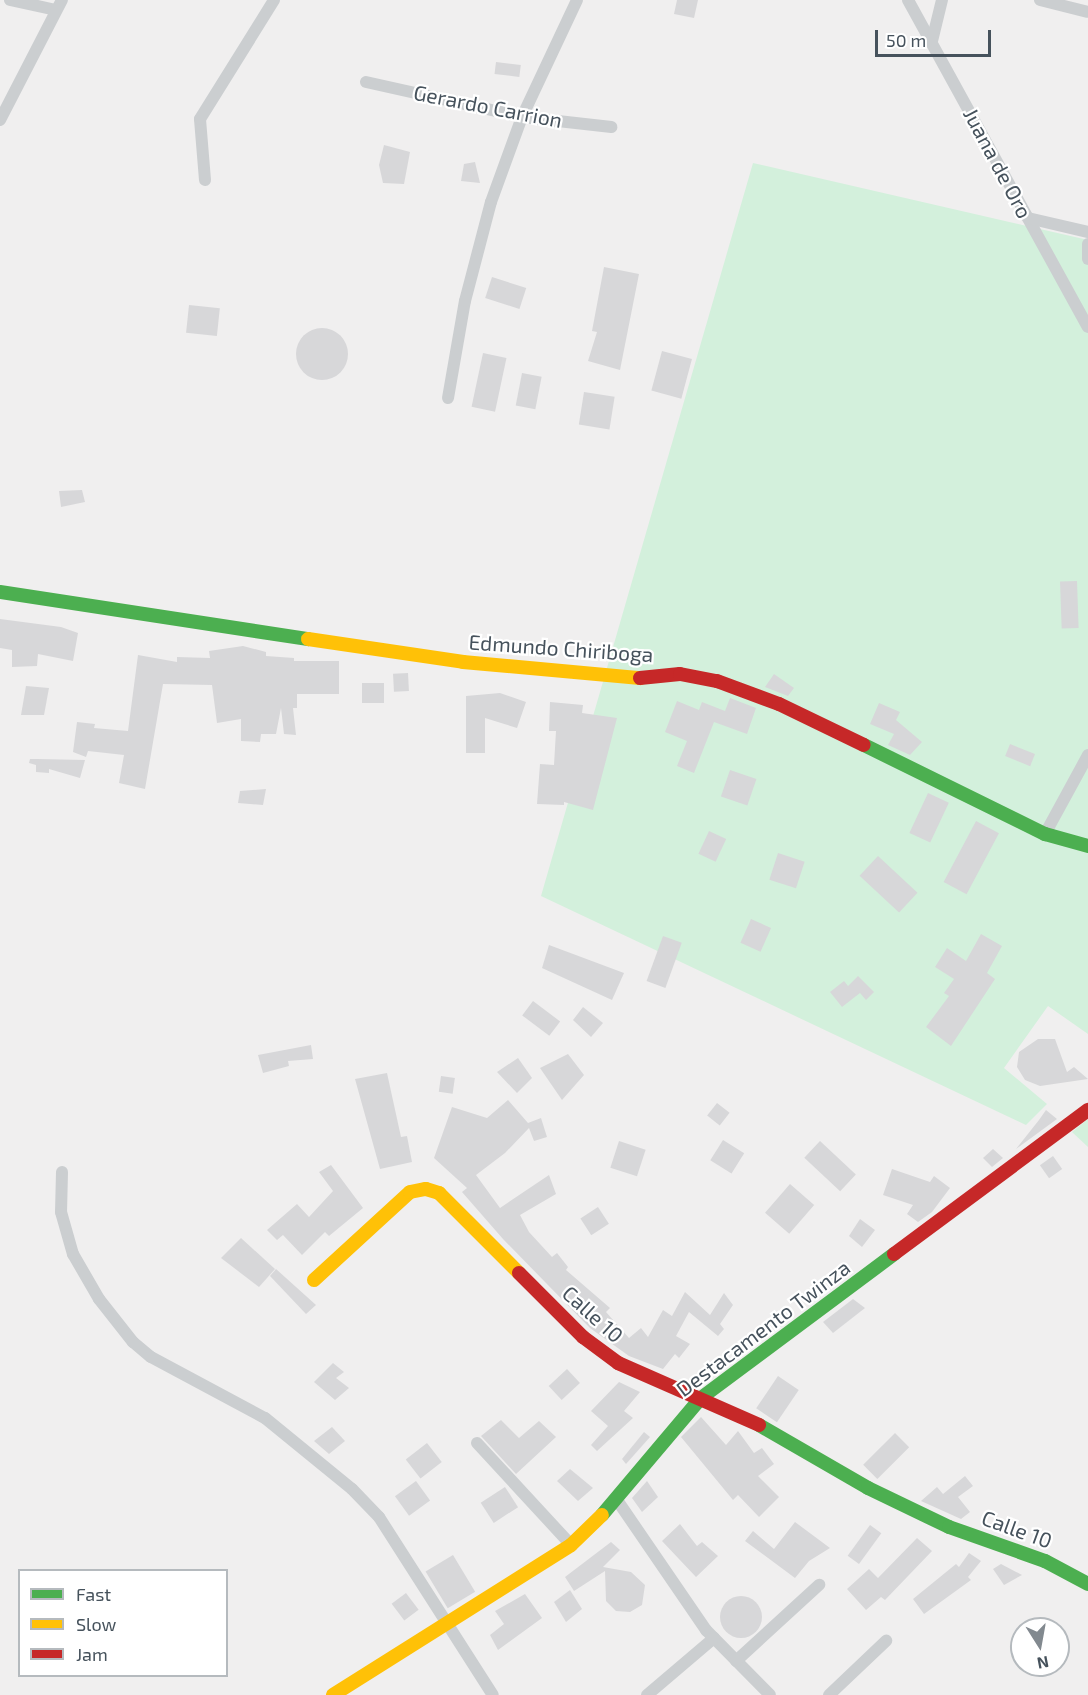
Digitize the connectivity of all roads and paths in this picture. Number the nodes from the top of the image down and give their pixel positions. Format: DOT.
graph roads {
  1 [pos="10,0"];
  2 [pos="274,0"];
  3 [pos="577,0"];
  4 [pos="908,0"];
  5 [pos="942,0"];
  6 [pos="1040,0"];
  7 [pos="59,5"];
  8 [pos="1088,12"];
  9 [pos="932,41"];
  10 [pos="366,82"];
  11 [pos="522,117"];
  12 [pos="0,120"];
  13 [pos="611,127"];
  14 [pos="205,180"];
  15 [pos="1028,218"];
  16 [pos="1088,231"];
  17 [pos="1088,244"];
  18 [pos="1088,259"];
  19 [pos="1088,327"];
  20 [pos="448,398"];
  21 [pos="0,592"];
  22 [pos="1088,755"];
  23 [pos="1045,834"];
  24 [pos="1088,846"];
  25 [pos="1088,1110"];
  26 [pos="62,1172"];
  27 [pos="314,1280"];
  28 [pos="701,1398"];
  29 [pos="477,1443"];
  30 [pos="617,1500"];
  31 [pos="571,1545"];
  32 [pos="819,1584"];
  33 [pos="1088,1584"];
  34 [pos="448,1624"];
  35 [pos="714,1638"];
  36 [pos="886,1641"];
  37 [pos="736,1661"];
  38 [pos="333,1695"];
  39 [pos="493,1695"];
  40 [pos="647,1695"];
  41 [pos="770,1695"];
  42 [pos="829,1695"];
  1 -- 7 [label="street"];
  2 -- 14 [label="street"];
  3 -- 11 [label="street"];
  4 -- 9 [label="street, Juana de Oro"];
  5 -- 9 [label="street"];
  6 -- 8 [label="street"];
  7 -- 12 [label="street"];
  9 -- 15 [label="street, Juana de Oro"];
  10 -- 11 [label="street, Gerardo Carrion"];
  11 -- 13 [label="street, Gerardo Carrion"];
  11 -- 20 [label="street"];
  15 -- 16 [label="street"];
  15 -- 19 [label="street, Juana de Oro"];
  17 -- 18 [label="street"];
  21 -- 23 [label="street, Edmundo Chiriboga"];
  22 -- 23 [label="street"];
  23 -- 24 [label="street, Edmundo Chiriboga"];
  25 -- 28 [label="street, Destacamento Twinza"];
  26 -- 34 [label="street"];
  27 -- 28 [label="street, Calle 10"];
  28 -- 30 [label="street, Destacamento Twinza"];
  28 -- 33 [label="street, Calle 10"];
  29 -- 31 [label="street"];
  30 -- 31 [label="street, Destacamento Twinza"];
  30 -- 35 [label="street"];
  31 -- 34 [label="street, Destacamento Twinza"];
  32 -- 37 [label="street"];
  34 -- 38 [label="street, Destacamento Twinza"];
  34 -- 39 [label="street"];
  35 -- 37 [label="street"];
  35 -- 40 [label="street"];
  36 -- 42 [label="street"];
  37 -- 41 [label="street"];
}
